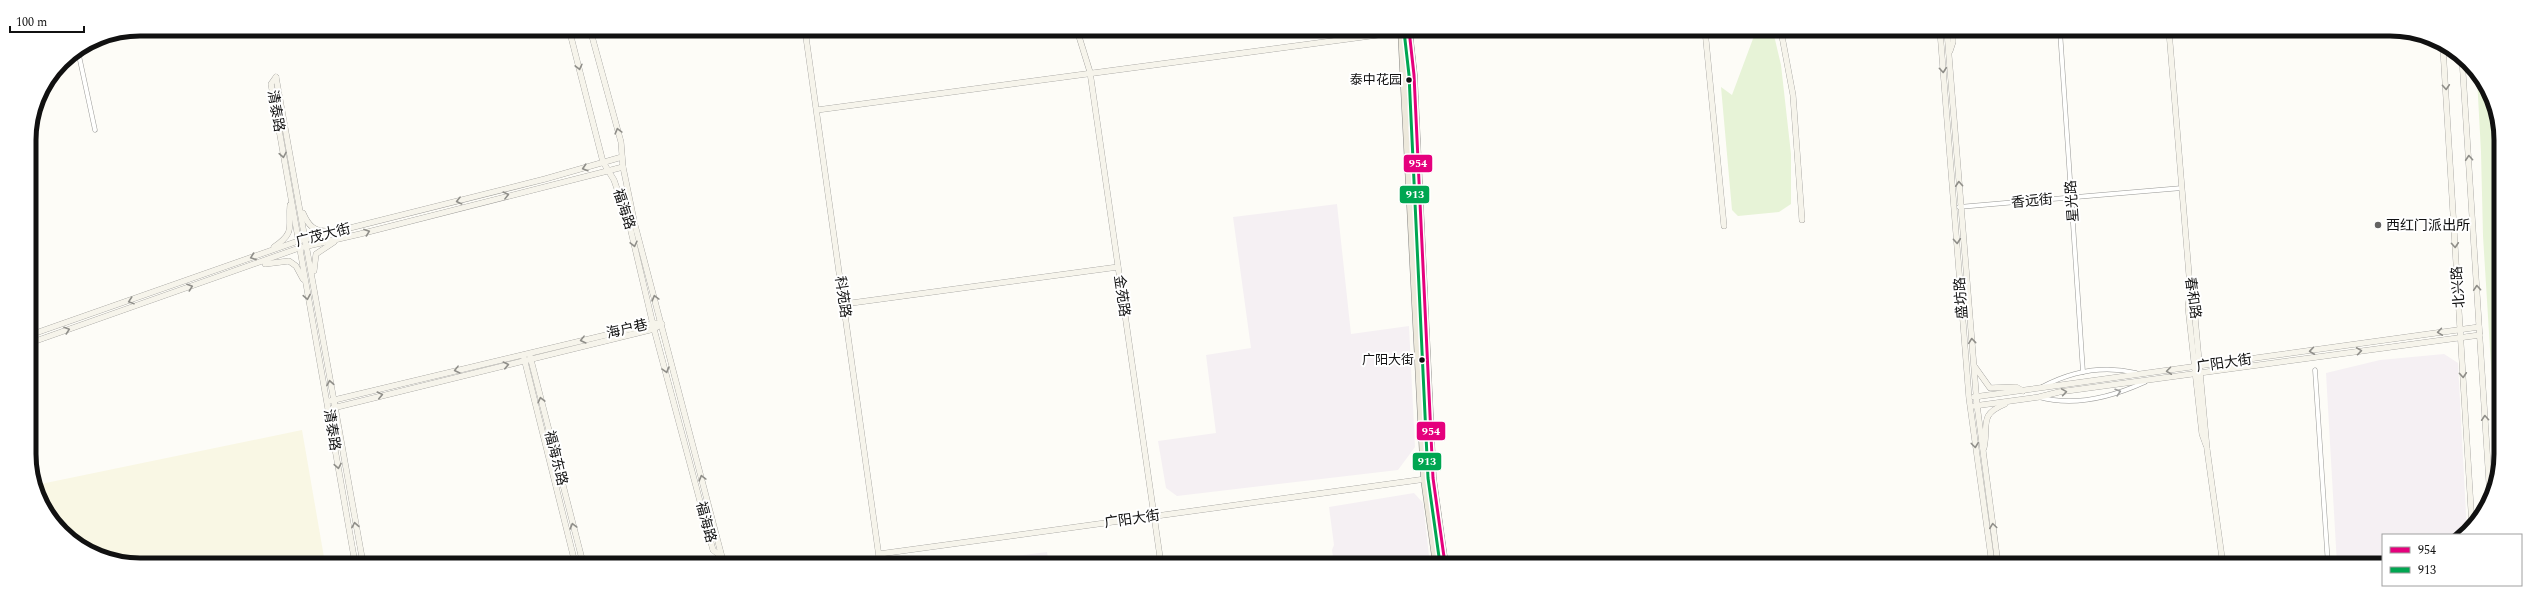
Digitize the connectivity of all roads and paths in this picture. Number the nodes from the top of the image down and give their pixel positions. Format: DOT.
graph roads {
  1 [pos="571,36"];
  2 [pos="592,36"];
  3 [pos="806,36"];
  4 [pos="1078,36"];
  5 [pos="1364,36"];
  6 [pos="1402,36"];
  7 [pos="1411,36"];
  8 [pos="1706,36"];
  9 [pos="1782,36"];
  10 [pos="1940,36"];
  11 [pos="1947,36"];
  12 [pos="1953,36"];
  13 [pos="2060,36"];
  14 [pos="2170,36"];
  15 [pos="2443,51"];
  16 [pos="1949,55"];
  17 [pos="79,56"];
  18 [pos="2463,67"];
  19 [pos="1090,72"];
  20 [pos="817,110"];
  21 [pos="95,130"];
  22 [pos="622,157"];
  23 [pos="603,162"];
  24 [pos="623,167"];
  25 [pos="608,172"];
  26 [pos="2182,188"];
  27 [pos="290,195"];
  28 [pos="2072,198"];
  29 [pos="300,205"];
  30 [pos="1958,207"];
  31 [pos="1802,220"];
  32 [pos="1724,226"];
  33 [pos="346,229"];
  34 [pos="305,239"];
  35 [pos="340,239"];
  36 [pos="298,241"];
  37 [pos="306,246"];
  38 [pos="299,248"];
  39 [pos="266,252"];
  40 [pos="249,267"];
  41 [pos="1118,267"];
  42 [pos="305,282"];
  43 [pos="313,288"];
  44 [pos="844,304"];
  45 [pos="653,322"];
  46 [pos="662,324"];
  47 [pos="2479,327"];
  48 [pos="654,329"];
  49 [pos="2460,329"];
  50 [pos="36,334"];
  51 [pos="2480,335"];
  52 [pos="2461,337"];
  53 [pos="36,341"];
  54 [pos="530,353"];
  55 [pos="523,354"];
  56 [pos="528,360"];
  57 [pos="1974,362"];
  58 [pos="2198,370"];
  59 [pos="2315,370"];
  60 [pos="2083,372"];
  61 [pos="2140,374"];
  62 [pos="2147,380"];
  63 [pos="2037,389"];
  64 [pos="2023,391"];
  65 [pos="1976,397"];
  66 [pos="2039,397"];
  67 [pos="1969,398"];
  68 [pos="330,401"];
  69 [pos="2012,401"];
  70 [pos="1977,405"];
  71 [pos="1970,406"];
  72 [pos="331,408"];
  73 [pos="1983,453"];
  74 [pos="1433,478"];
  75 [pos="1424,479"];
  76 [pos="2489,483"];
  77 [pos="1154,516"];
  78 [pos="2472,518"];
  79 [pos="879,554"];
  80 [pos="722,557"];
  81 [pos="354,558"];
  82 [pos="362,558"];
  83 [pos="574,558"];
  84 [pos="582,558"];
  85 [pos="879,558"];
  86 [pos="1159,558"];
  87 [pos="1435,558"];
  88 [pos="1444,558"];
  89 [pos="1991,558"];
  90 [pos="1997,558"];
  91 [pos="2222,558"];
  92 [pos="2328,558"];
  1 -- 23 [label="street, 福海路, one-way"];
  22 -- 2 [label="street, 福海路, one-way"];
  3 -- 20 [label="street, 科苑路"];
  4 -- 19 [label="street, 金苑路"];
  5 -- 19 [label="street"];
  6 -- 75 [label="main road"];
  7 -- 74 [label="main road"];
  8 -- 32 [label="street"];
  9 -- 31 [label="street"];
  10 -- 30 [label="street, 盛坊路, one-way"];
  11 -- 16 [label="street, 盛坊路"];
  12 -- 16 [label="street"];
  13 -- 28 [label="street, 星光路"];
  14 -- 26 [label="street, 春和路"];
  15 -- 49 [label="street, 北兴路, one-way"];
  30 -- 16 [label="street, 盛坊路, one-way"];
  17 -- 21 [label="street"];
  47 -- 18 [label="street, 北兴路, one-way"];
  19 -- 20 [label="street"];
  19 -- 41 [label="street, 金苑路"];
  20 -- 44 [label="street, 科苑路"];
  22 -- 23 [label="street, 广茂大街"];
  22 -- 24 [label="street, 福海路"];
  23 -- 25 [label="street, 福海路"];
  23 -- 33 [label="street, 广茂大街, one-way"];
  24 -- 25 [label="street, 广茂大街"];
  46 -- 24 [label="street, 福海路, one-way"];
  35 -- 25 [label="street, 广茂大街, one-way"];
  25 -- 45 [label="street, 福海路, one-way"];
  26 -- 28 [label="street, 香远街"];
  26 -- 58 [label="street, 春和路"];
  29 -- 27 [label="street, 清泰路, one-way"];
  27 -- 36 [label="street, 清泰路"];
  27 -- 39 [label="street"];
  28 -- 30 [label="street, 香远街"];
  28 -- 60 [label="street, 星光路"];
  29 -- 33 [label="street"];
  29 -- 34 [label="street, 清泰路"];
  57 -- 30 [label="street, 盛坊路, one-way"];
  30 -- 67 [label="street, 盛坊路, one-way"];
  33 -- 34 [label="street, 广茂大街"];
  34 -- 36 [label="street, 广茂大街"];
  34 -- 37 [label="street, 清泰路"];
  35 -- 37 [label="street, 广茂大街"];
  35 -- 43 [label="street"];
  36 -- 38 [label="street, 清泰路"];
  36 -- 39 [label="street, 广茂大街"];
  37 -- 38 [label="street, 广茂大街"];
  37 -- 43 [label="street, 清泰路"];
  38 -- 40 [label="street, 广茂大街"];
  38 -- 42 [label="street, 清泰路"];
  39 -- 50 [label="street, 广茂大街, one-way"];
  40 -- 42 [label="street"];
  53 -- 40 [label="street, 广茂大街, one-way"];
  41 -- 44 [label="street"];
  41 -- 77 [label="street, 金苑路"];
  42 -- 68 [label="street, 清泰路, one-way"];
  68 -- 43 [label="street, 清泰路, one-way"];
  44 -- 79 [label="street, 科苑路"];
  45 -- 46 [label="street, 海户巷"];
  45 -- 48 [label="street, 福海路"];
  45 -- 54 [label="street, 海户巷, one-way"];
  46 -- 48 [label="street, 海户巷"];
  80 -- 46 [label="street, 福海路, one-way"];
  47 -- 49 [label="street, 广阳大街"];
  47 -- 51 [label="street, 北兴路"];
  48 -- 56 [label="street, 海户巷"];
  48 -- 80 [label="street, 福海路, one-way"];
  49 -- 52 [label="street, 北兴路"];
  49 -- 58 [label="street, 广阳大街, one-way"];
  51 -- 52 [label="street, 广阳大街"];
  76 -- 51 [label="street, 北兴路, one-way"];
  58 -- 52 [label="street, 广阳大街, one-way"];
  52 -- 78 [label="street, 北兴路, one-way"];
  54 -- 55 [label="street, 海户巷"];
  54 -- 56 [label="street, 福海东路"];
  55 -- 56 [label="street, 福海东路"];
  55 -- 68 [label="street, 海户巷, one-way"];
  72 -- 56 [label="street, 海户巷, one-way"];
  56 -- 83 [label="street, 福海东路"];
  84 -- 56 [label="street, 福海东路, one-way"];
  57 -- 64 [label="street"];
  57 -- 65 [label="street, 盛坊路"];
  58 -- 61 [label="street, 广阳大街, one-way"];
  58 -- 62 [label="street, 广阳大街"];
  58 -- 91 [label="street, 春和路"];
  59 -- 92 [label="street"];
  60 -- 61 [label="street"];
  60 -- 63 [label="street"];
  61 -- 63 [label="street, 广阳大街"];
  66 -- 62 [label="street, 广阳大街, one-way"];
  66 -- 62 [label="street, one-way"];
  63 -- 64 [label="street, 广阳大街"];
  64 -- 65 [label="street, 广阳大街"];
  65 -- 67 [label="street, 广阳大街"];
  65 -- 70 [label="street, 盛坊路"];
  66 -- 69 [label="street, 广阳大街"];
  67 -- 71 [label="street, 盛坊路"];
  68 -- 72 [label="street, 清泰路"];
  69 -- 70 [label="street, 广阳大街"];
  69 -- 73 [label="street"];
  70 -- 71 [label="street, 广阳大街"];
  70 -- 73 [label="street, 盛坊路"];
  71 -- 89 [label="street, 盛坊路, one-way"];
  72 -- 81 [label="street, 清泰路, one-way"];
  82 -- 72 [label="street, 清泰路, one-way"];
  90 -- 73 [label="street, 盛坊路, one-way"];
  74 -- 75 [label="street, 广阳大街"];
  74 -- 88 [label="main road"];
  75 -- 77 [label="street, 广阳大街"];
  75 -- 87 [label="main road"];
  77 -- 79 [label="street, 广阳大街"];
  77 -- 86 [label="street, 金苑路"];
  79 -- 85 [label="street, 科苑路"];
}
